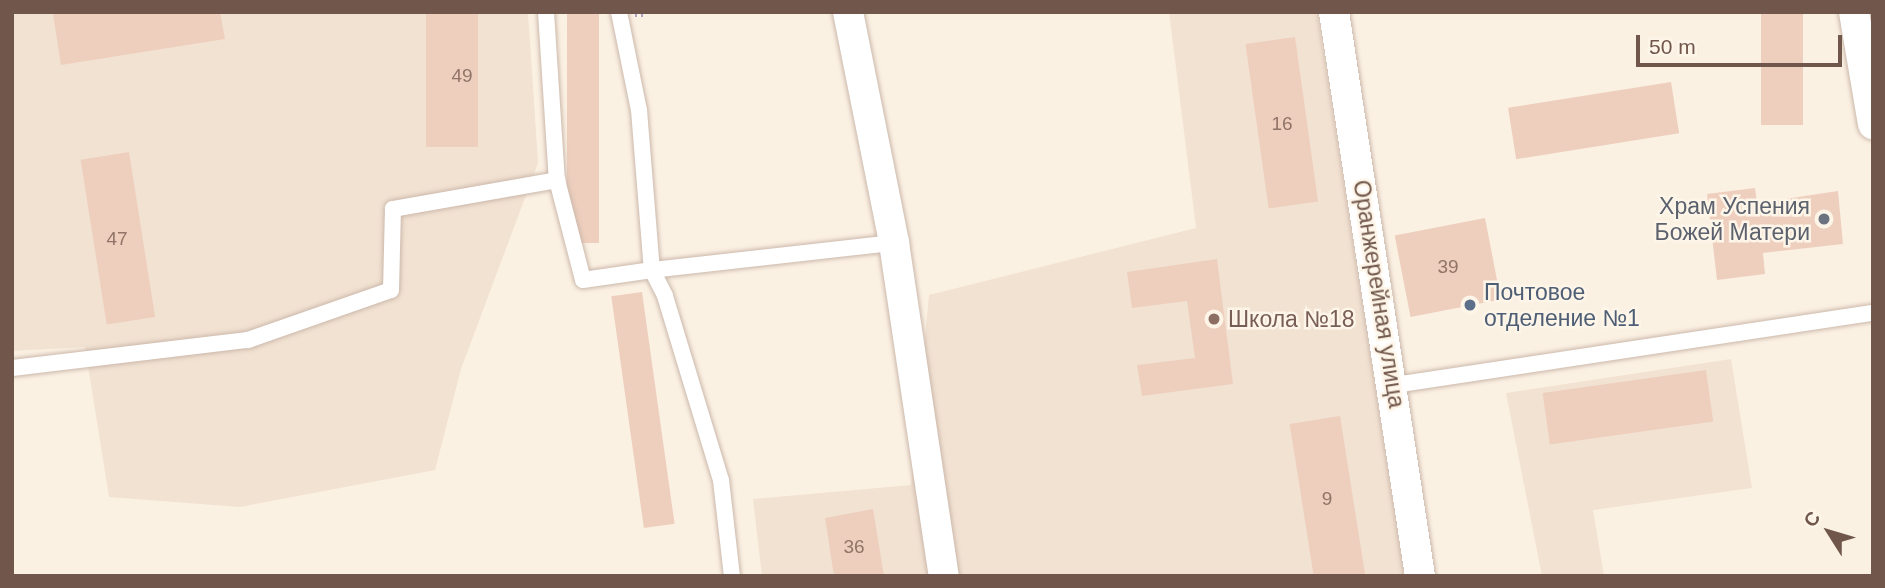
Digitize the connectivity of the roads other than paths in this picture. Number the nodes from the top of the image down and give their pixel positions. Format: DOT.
graph roads {
  1 [pos="546,12"];
  2 [pos="619,12"];
  3 [pos="848,12"];
  4 [pos="1334,12"];
  5 [pos="1854,12"];
  6 [pos="1873,124"];
  7 [pos="557,180"];
  8 [pos="894,243"];
  9 [pos="652,270"];
  10 [pos="1873,313"];
  11 [pos="12,368"];
  12 [pos="1395,385"];
  13 [pos="733,576"];
  14 [pos="944,576"];
  15 [pos="1420,576"];
  1 -- 7 [label="lane"];
  2 -- 9 [label="lane"];
  3 -- 8 [label="street"];
  4 -- 12 [label="street, Оранжерейная улица"];
  5 -- 6 [label="street"];
  7 -- 9 [label="lane"];
  7 -- 11 [label="lane"];
  8 -- 9 [label="lane"];
  8 -- 14 [label="street"];
  9 -- 13 [label="lane"];
  10 -- 12 [label="lane"];
  12 -- 15 [label="street, Оранжерейная улица"];
}
